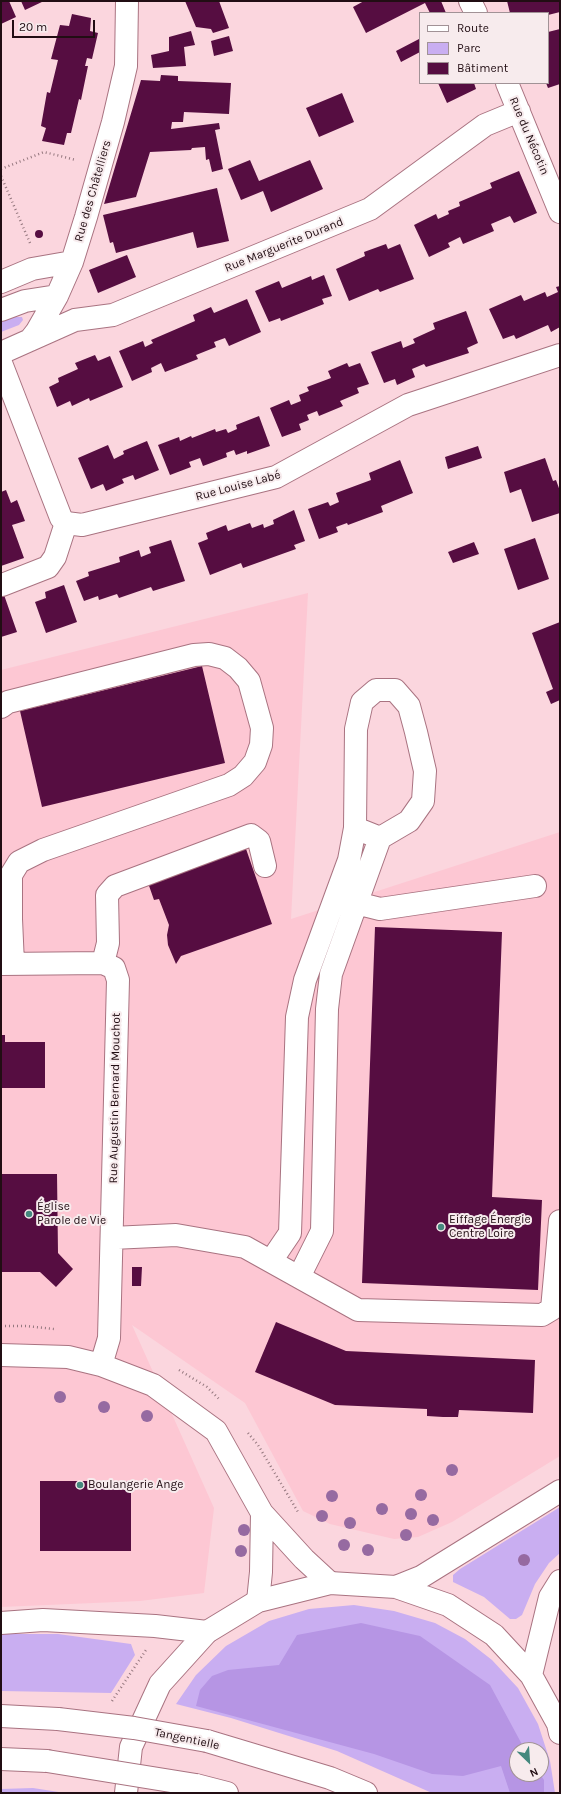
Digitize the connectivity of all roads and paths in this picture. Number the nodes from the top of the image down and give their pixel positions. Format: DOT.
graph roads {
  1 [pos="127,1"];
  2 [pos="470,1"];
  3 [pos="476,12"];
  4 [pos="507,84"];
  5 [pos="519,111"];
  6 [pos="79,160"];
  7 [pos="1,169"];
  8 [pos="1,176"];
  9 [pos="560,212"];
  10 [pos="30,244"];
  11 [pos="72,262"];
  12 [pos="1,282"];
  13 [pos="56,296"];
  14 [pos="1,310"];
  15 [pos="30,340"];
  16 [pos="1,353"];
  17 [pos="560,355"];
  18 [pos="1,363"];
  19 [pos="66,523"];
  20 [pos="2,585"];
  21 [pos="1,707"];
  22 [pos="355,828"];
  23 [pos="380,838"];
  24 [pos="265,866"];
  25 [pos="6,874"];
  26 [pos="535,886"];
  27 [pos="356,903"];
  28 [pos="103,963"];
  29 [pos="7,964"];
  30 [pos="560,1221"];
  31 [pos="112,1238"];
  32 [pos="271,1261"];
  33 [pos="299,1277"];
  34 [pos="1,1356"];
  35 [pos="101,1365"];
  36 [pos="560,1491"];
  37 [pos="262,1513"];
  38 [pos="560,1581"];
  39 [pos="330,1583"];
  40 [pos="396,1588"];
  41 [pos="258,1601"];
  42 [pos="1,1623"];
  43 [pos="207,1632"];
  44 [pos="531,1675"];
  45 [pos="1,1716"];
  46 [pos="560,1733"];
  47 [pos="1,1759"];
  48 [pos="126,1793"];
  49 [pos="227,1793"];
  50 [pos="366,1793"];
  1 -- 11 [label="main road, Rue des Châtelliers"];
  2 -- 3 [label="main road"];
  4 -- 5 [label="main road, Rue du Nécotin"];
  5 -- 9 [label="main road, Rue du Nécotin"];
  5 -- 15 [label="main road, Rue Marguerite Durand"];
  6 -- 7 [label="path"];
  8 -- 10 [label="path"];
  11 -- 12 [label="main road"];
  11 -- 13 [label="main road, Rue des Châtelliers"];
  13 -- 14 [label="main road"];
  13 -- 15 [label="main road, Rue des Châtelliers"];
  15 -- 16 [label="main road"];
  17 -- 19 [label="main road, Rue Louise Labé"];
  18 -- 19 [label="main road"];
  19 -- 20 [label="main road"];
  21 -- 25 [label="main road"];
  22 -- 23 [label="main road"];
  22 -- 23 [label="main road"];
  22 -- 32 [label="main road"];
  23 -- 27 [label="main road"];
  24 -- 28 [label="main road"];
  25 -- 29 [label="main road"];
  26 -- 27 [label="main road"];
  27 -- 33 [label="main road"];
  28 -- 29 [label="main road"];
  28 -- 31 [label="main road, Rue Augustin Bernard Mouchot"];
  30 -- 33 [label="main road"];
  31 -- 32 [label="main road"];
  31 -- 35 [label="main road, Rue Augustin Bernard Mouchot"];
  32 -- 33 [label="main road"];
  34 -- 35 [label="main road"];
  35 -- 37 [label="main road"];
  36 -- 40 [label="main road"];
  37 -- 39 [label="main road"];
  37 -- 41 [label="main road"];
  38 -- 44 [label="main road"];
  39 -- 40 [label="main road"];
  39 -- 41 [label="main road"];
  40 -- 44 [label="main road"];
  41 -- 43 [label="main road"];
  42 -- 43 [label="main road"];
  43 -- 48 [label="main road"];
  44 -- 46 [label="main road"];
  45 -- 50 [label="main road, Tangentielle, bridge"];
  47 -- 49 [label="main road, bridge"];
}
